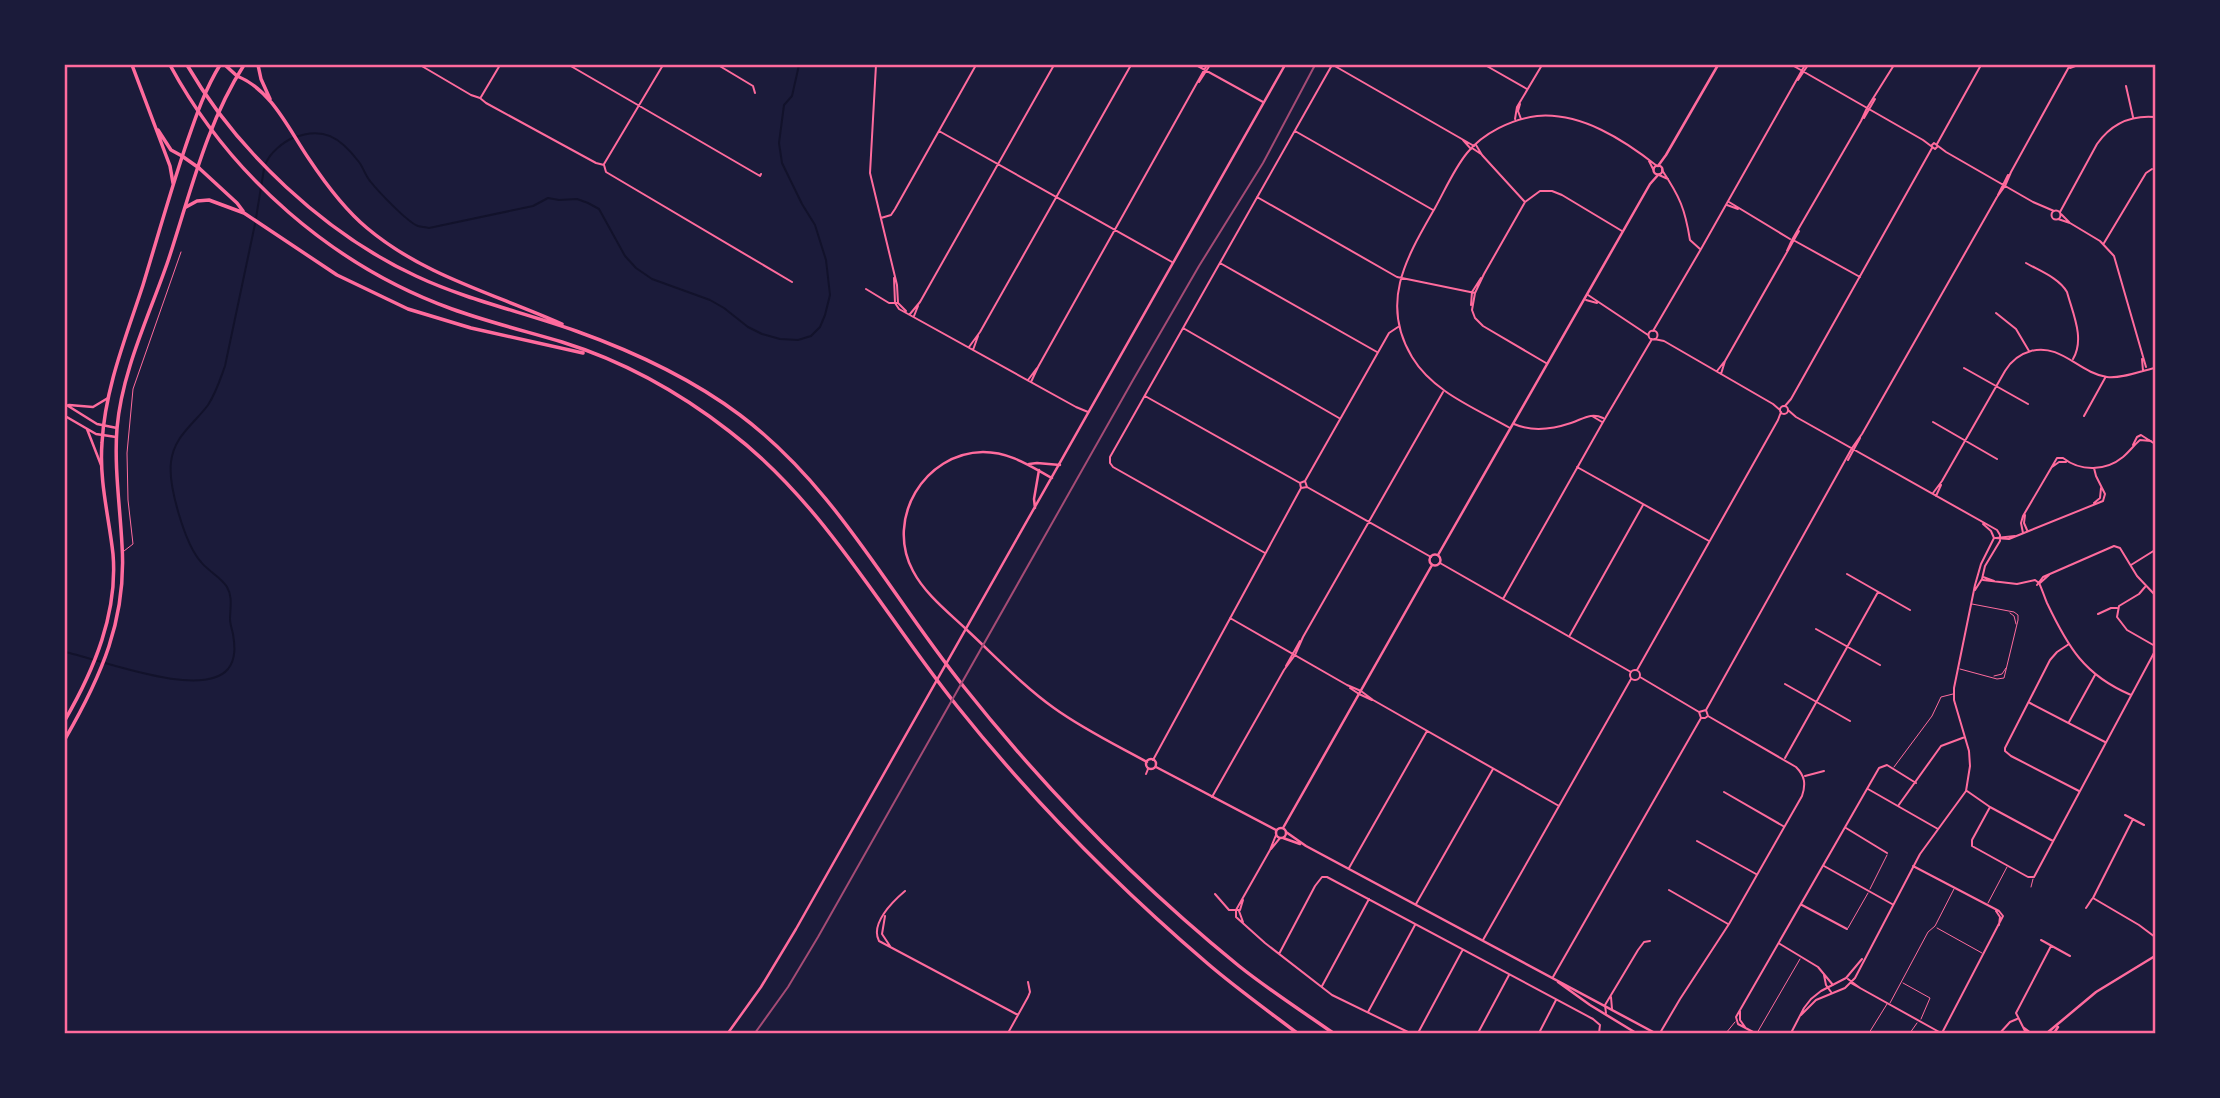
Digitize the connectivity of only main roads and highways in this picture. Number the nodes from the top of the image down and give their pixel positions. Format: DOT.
graph roads {
  1 [pos="132,65"];
  2 [pos="170,65"];
  3 [pos="187,65"];
  4 [pos="222,65"];
  5 [pos="244,65"];
  6 [pos="258,65"];
  7 [pos="237,76"];
  8 [pos="275,109"];
  9 [pos="154,123"];
  10 [pos="182,156"];
  11 [pos="199,168"];
  12 [pos="173,183"];
  13 [pos="186,207"];
  14 [pos="244,213"];
  15 [pos="576,331"];
  16 [pos="606,358"];
  17 [pos="122,544"];
  18 [pos="112,545"];
  19 [pos="65,720"];
  20 [pos="65,739"];
  21 [pos="1332,1032"];
  22 [pos="1297,1033"];
  1 -- 9 [label="highway"];
  2 -- 16 [label="highway"];
  3 -- 15 [label="highway"];
  4 -- 7 [label="highway"];
  4 -- 10 [label="highway"];
  5 -- 7 [label="highway"];
  6 -- 8 [label="highway"];
  7 -- 8 [label="highway"];
  7 -- 11 [label="highway"];
  8 -- 15 [label="highway"];
  9 -- 10 [label="highway"];
  9 -- 12 [label="highway"];
  10 -- 11 [label="highway"];
  10 -- 12 [label="highway"];
  11 -- 13 [label="highway"];
  11 -- 14 [label="highway"];
  12 -- 18 [label="highway"];
  13 -- 14 [label="highway"];
  13 -- 17 [label="highway"];
  14 -- 16 [label="highway"];
  15 -- 21 [label="highway"];
  16 -- 22 [label="highway"];
  17 -- 18 [label="highway"];
  17 -- 20 [label="highway"];
  18 -- 19 [label="highway"];
}
